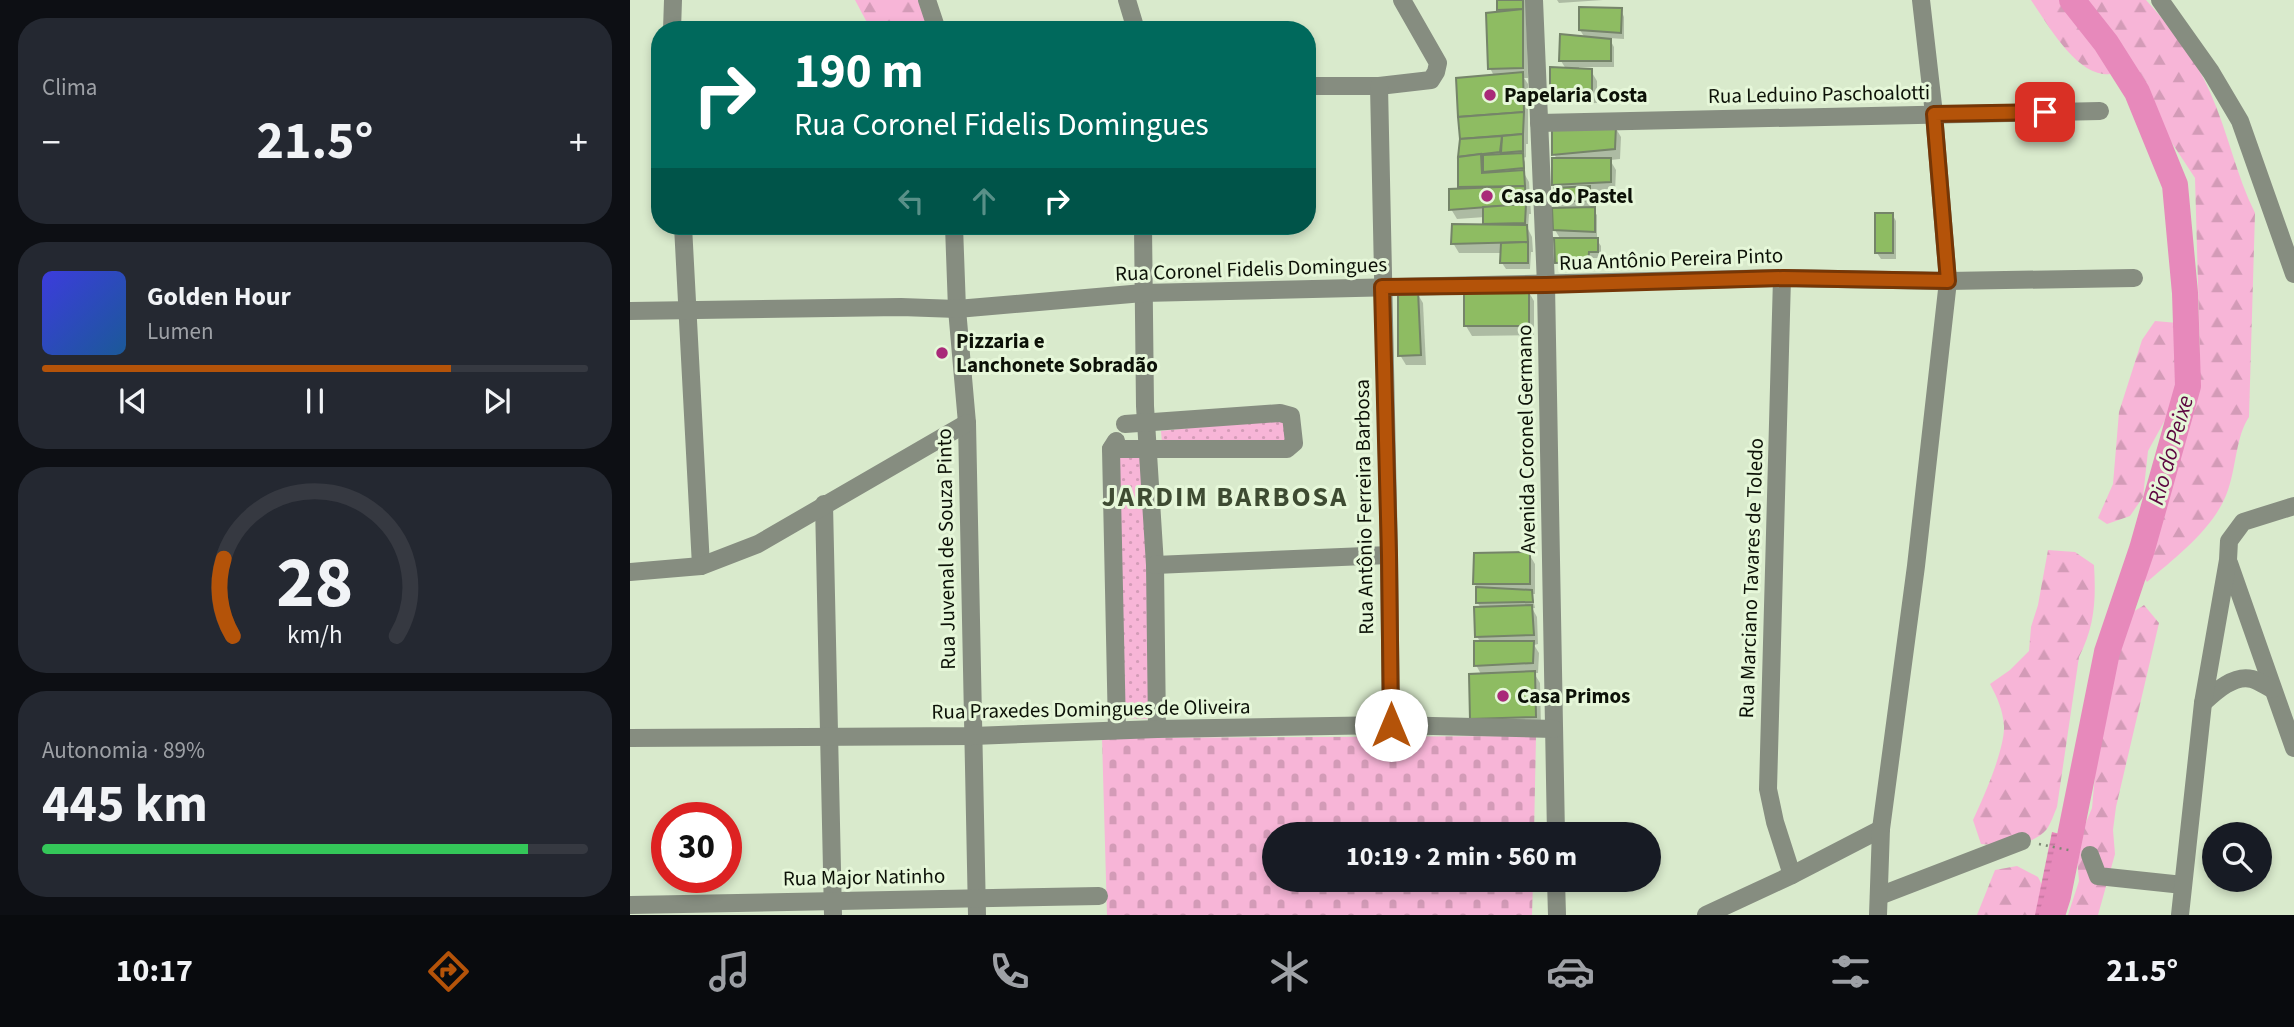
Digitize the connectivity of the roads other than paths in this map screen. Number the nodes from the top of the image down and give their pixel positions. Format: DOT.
graph roads {
  1 [pos="673,0"];
  2 [pos="927,0"];
  3 [pos="1128,0"];
  4 [pos="1402,0"];
  5 [pos="1534,0"];
  6 [pos="1921,0"];
  7 [pos="2160,0"];
  8 [pos="673,21"];
  9 [pos="934,21"];
  10 [pos="1134,21"];
  11 [pos="1316,86"];
  12 [pos="1379,86"];
  13 [pos="2100,111"];
  14 [pos="1934,114"];
  15 [pos="1539,123"];
  16 [pos="684,235"];
  17 [pos="954,235"];
  18 [pos="1143,235"];
  19 [pos="2294,274"];
  20 [pos="1783,278"];
  21 [pos="2134,278"];
  22 [pos="1948,281"];
  23 [pos="1546,285"];
  24 [pos="1382,287"];
  25 [pos="1143,293"];
  26 [pos="957,309"];
  27 [pos="630,311"];
  28 [pos="688,311"];
  29 [pos="1147,415"];
  30 [pos="967,423"];
  31 [pos="1149,448"];
  32 [pos="1111,449"];
  33 [pos="824,504"];
  34 [pos="2294,506"];
  35 [pos="1389,555"];
  36 [pos="2228,560"];
  37 [pos="1155,565"];
  38 [pos="701,566"];
  39 [pos="630,572"];
  40 [pos="2272,690"];
  41 [pos="2203,703"];
  42 [pos="1391,725"];
  43 [pos="1157,729"];
  44 [pos="1554,729"];
  45 [pos="1117,730"];
  46 [pos="830,735"];
  47 [pos="973,736"];
  48 [pos="630,738"];
  49 [pos="2294,748"];
  50 [pos="1556,822"];
  51 [pos="1881,829"];
  52 [pos="2022,841"];
  53 [pos="2090,855"];
  54 [pos="1792,875"];
  55 [pos="2183,885"];
  56 [pos="1556,892"];
  57 [pos="1099,896"];
  58 [pos="1879,896"];
  59 [pos="630,905"];
  60 [pos="833,907"];
  61 [pos="976,907"];
  62 [pos="652,910"];
  63 [pos="1557,915"];
  64 [pos="1706,915"];
  65 [pos="1878,915"];
  66 [pos="2179,915"];
  1 -- 8 [label="street"];
  2 -- 9 [label="street"];
  3 -- 10 [label="street"];
  4 -- 12 [label="street"];
  5 -- 15 [label="street, Avenida Coronel Germano"];
  6 -- 14 [label="street"];
  7 -- 19 [label="street"];
  11 -- 12 [label="street"];
  12 -- 24 [label="street, Rua Antônio Ferreira Barbosa"];
  13 -- 14 [label="street, Rua Leduino Paschoalotti"];
  14 -- 15 [label="street, Rua Leduino Paschoalotti"];
  14 -- 22 [label="street"];
  15 -- 23 [label="street, Avenida Coronel Germano"];
  16 -- 28 [label="street"];
  17 -- 26 [label="street, Rua Juvenal de Souza Pinto"];
  18 -- 25 [label="street"];
  20 -- 22 [label="street, Rua Antônio Pereira Pinto"];
  20 -- 23 [label="street, Rua Antônio Pereira Pinto"];
  20 -- 54 [label="street, Rua Marciano Tavares de Toledo"];
  21 -- 22 [label="street, Rua Antônio Pereira Pinto"];
  22 -- 51 [label="street"];
  23 -- 24 [label="street, Rua Coronel Fidelis Domingues"];
  23 -- 44 [label="street, Avenida Coronel Germano"];
  24 -- 25 [label="street, Rua Coronel Fidelis Domingues"];
  24 -- 35 [label="street, Rua Antônio Ferreira Barbosa"];
  25 -- 26 [label="street, Rua Coronel Fidelis Domingues"];
  25 -- 29 [label="street"];
  26 -- 28 [label="street, Rua Coronel Fidelis Domingues"];
  26 -- 30 [label="street, Rua Juvenal de Souza Pinto"];
  27 -- 28 [label="street, Rua Coronel Fidelis Domingues"];
  28 -- 38 [label="street"];
  29 -- 31 [label="street"];
  29 -- 31 [label="street"];
  29 -- 32 [label="street"];
  30 -- 33 [label="street"];
  30 -- 47 [label="street, Rua Juvenal de Souza Pinto"];
  31 -- 32 [label="street"];
  31 -- 37 [label="street"];
  32 -- 45 [label="street"];
  33 -- 38 [label="street"];
  33 -- 46 [label="street"];
  34 -- 36 [label="street"];
  35 -- 37 [label="street"];
  35 -- 42 [label="street, Rua Antônio Ferreira Barbosa"];
  36 -- 40 [label="street"];
  36 -- 41 [label="street"];
  37 -- 43 [label="street"];
  38 -- 39 [label="street"];
  40 -- 41 [label="street"];
  40 -- 49 [label="street"];
  41 -- 55 [label="street"];
  42 -- 43 [label="street, Rua Praxedes Domingues de Oliveira"];
  42 -- 44 [label="street, Rua Praxedes Domingues de Oliveira"];
  43 -- 45 [label="street, Rua Praxedes Domingues de Oliveira"];
  44 -- 50 [label="street, Avenida Coronel Germano"];
  45 -- 47 [label="street, Rua Praxedes Domingues de Oliveira"];
  46 -- 47 [label="street, Rua Praxedes Domingues de Oliveira"];
  46 -- 48 [label="street, Rua Praxedes Domingues de Oliveira"];
  46 -- 60 [label="street"];
  47 -- 61 [label="street, Rua Juvenal de Souza Pinto"];
  51 -- 54 [label="street"];
  51 -- 58 [label="street"];
  52 -- 58 [label="street"];
  53 -- 55 [label="street"];
  54 -- 64 [label="street"];
  55 -- 66 [label="street"];
  56 -- 63 [label="street"];
  57 -- 61 [label="street, Rua Major Natinho"];
  58 -- 65 [label="street"];
  59 -- 62 [label="street, Rua Major Natinho"];
  60 -- 61 [label="street, Rua Major Natinho"];
  60 -- 62 [label="street, Rua Major Natinho"];
}
